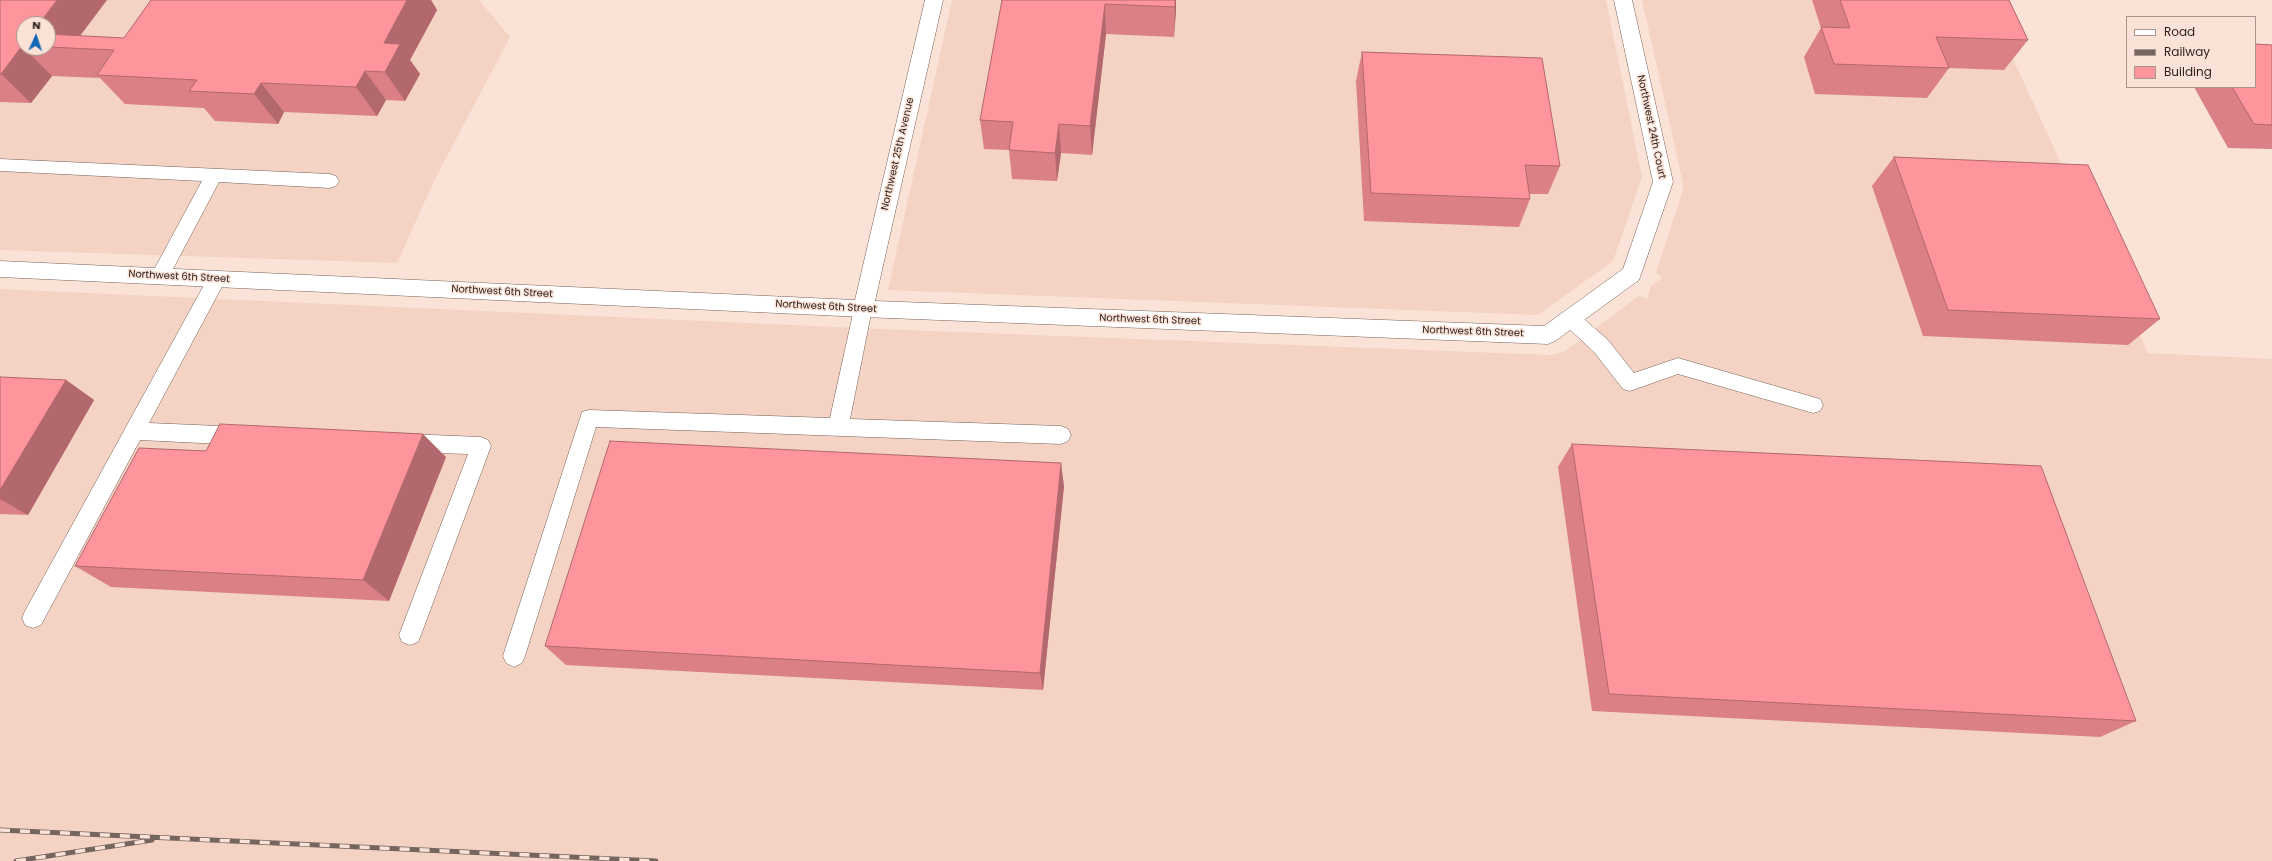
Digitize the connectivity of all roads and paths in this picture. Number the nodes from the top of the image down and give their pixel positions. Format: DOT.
graph roads {
  1 [pos="934,0"];
  2 [pos="1624,0"];
  3 [pos="0,165"];
  4 [pos="214,175"];
  5 [pos="330,181"];
  6 [pos="0,269"];
  7 [pos="1632,274"];
  8 [pos="158,277"];
  9 [pos="217,279"];
  10 [pos="863,309"];
  11 [pos="1570,318"];
  12 [pos="1813,405"];
  13 [pos="838,428"];
  14 [pos="134,431"];
  15 [pos="1061,435"];
  16 [pos="260,437"];
  17 [pos="386,442"];
  18 [pos="33,618"];
  19 [pos="410,635"];
  20 [pos="514,656"];
  1 -- 10 [label="street, Northwest 25th Avenue"];
  2 -- 7 [label="street, Northwest 24th Court"];
  3 -- 4 [label="lane"];
  4 -- 5 [label="lane"];
  4 -- 8 [label="lane"];
  6 -- 8 [label="street, Northwest 6th Street"];
  7 -- 11 [label="street, Northwest 6th Street"];
  8 -- 9 [label="street, Northwest 6th Street"];
  9 -- 10 [label="street, Northwest 6th Street"];
  9 -- 14 [label="lane"];
  10 -- 11 [label="street, Northwest 6th Street"];
  10 -- 13 [label="lane"];
  11 -- 12 [label="lane"];
  13 -- 15 [label="lane"];
  13 -- 20 [label="lane"];
  14 -- 16 [label="lane"];
  14 -- 18 [label="lane"];
  17 -- 19 [label="lane"];
}
